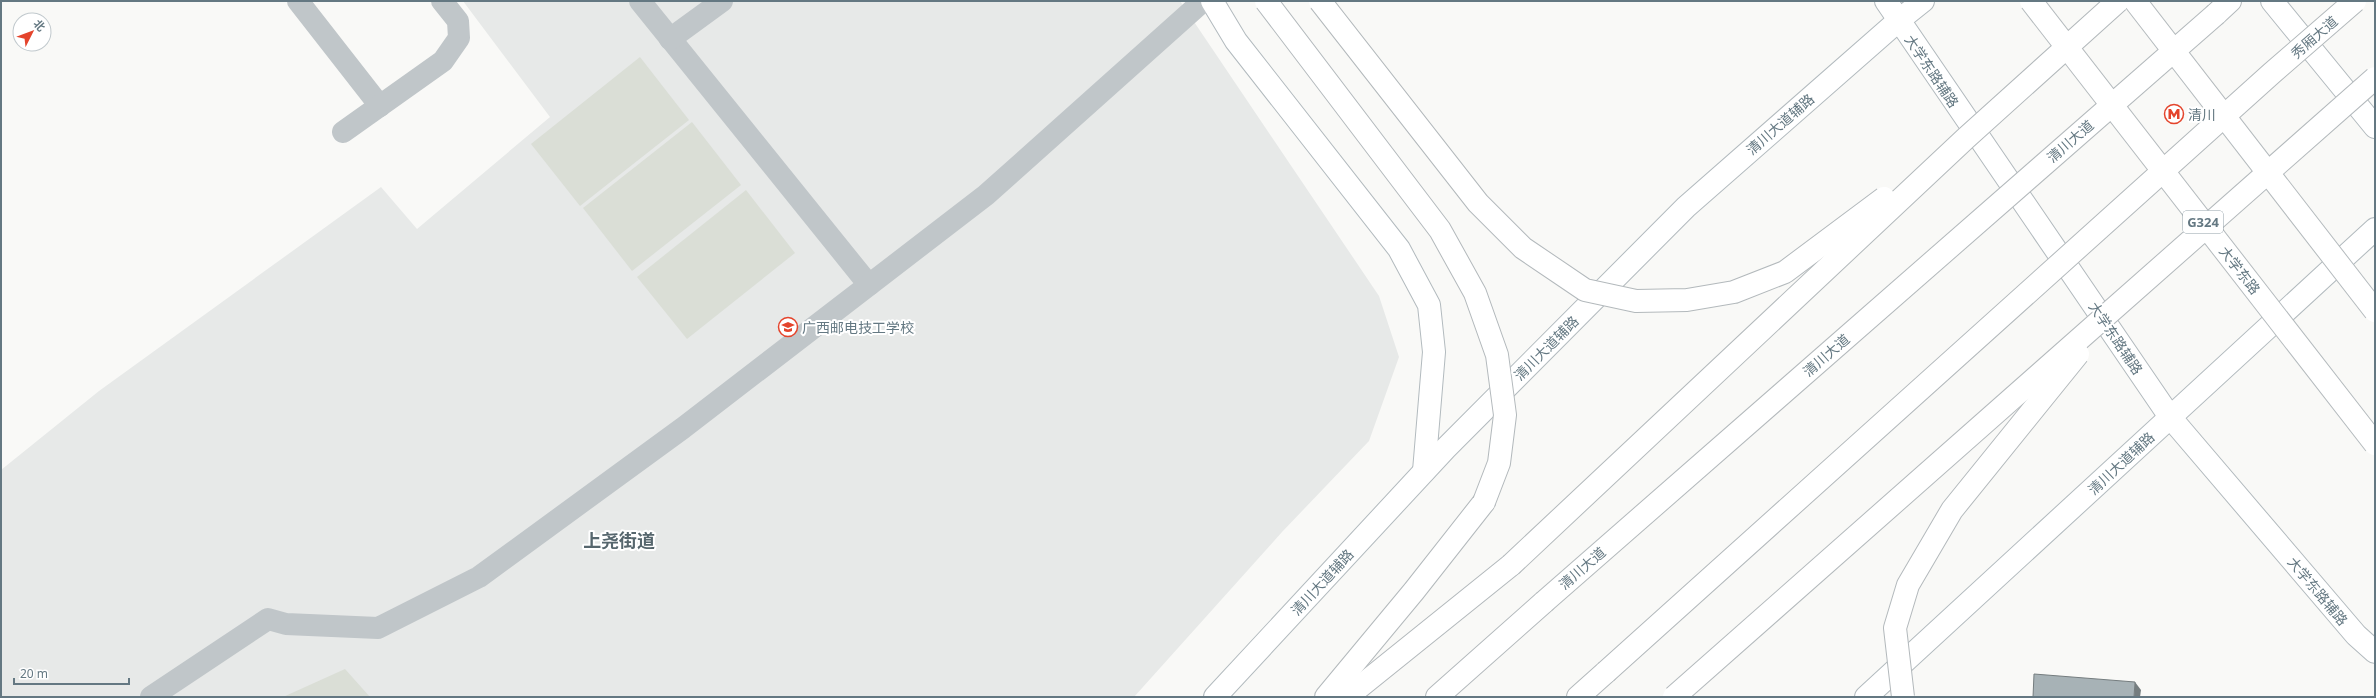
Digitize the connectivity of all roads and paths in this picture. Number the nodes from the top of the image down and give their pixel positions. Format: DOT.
graph roads {
  1 [pos="298,1"];
  2 [pos="442,1"];
  3 [pos="640,1"];
  4 [pos="722,1"];
  5 [pos="1203,1"];
  6 [pos="1212,1"];
  7 [pos="1266,1"];
  8 [pos="1320,1"];
  9 [pos="1886,1"];
  10 [pos="1923,1"];
  11 [pos="2031,1"];
  12 [pos="2118,1"];
  13 [pos="2135,1"];
  14 [pos="2272,1"];
  15 [pos="2355,1"];
  16 [pos="2223,7"];
  17 [pos="1898,21"];
  18 [pos="670,39"];
  19 [pos="2375,78"];
  20 [pos="380,106"];
  21 [pos="2375,127"];
  22 [pos="344,132"];
  23 [pos="1966,138"];
  24 [pos="2375,229"];
  25 [pos="869,285"];
  26 [pos="2115,308"];
  27 [pos="2375,310"];
  28 [pos="2316,368"];
  29 [pos="2170,417"];
  30 [pos="2375,444"];
  31 [pos="2375,452"];
  32 [pos="1424,471"];
  33 [pos="2375,652"];
  34 [pos="151,697"];
  35 [pos="1216,697"];
  36 [pos="1326,697"];
  37 [pos="1347,697"];
  38 [pos="1437,697"];
  39 [pos="1578,697"];
  40 [pos="1674,697"];
  41 [pos="1866,697"];
  42 [pos="1903,697"];
  1 -- 20 [label="lane"];
  2 -- 20 [label="lane"];
  3 -- 18 [label="lane"];
  4 -- 18 [label="lane"];
  5 -- 25 [label="lane"];
  6 -- 32 [label="main road"];
  7 -- 36 [label="main road, bridge"];
  8 -- 23 [label="main road, bridge"];
  9 -- 17 [label="main road, 大学东路辅路"];
  10 -- 17 [label="main road, 清川大道辅路"];
  11 -- 28 [label="main road, 大学东路 / G324, bridge"];
  12 -- 23 [label="main road, bridge"];
  13 -- 27 [label="main road, bridge"];
  14 -- 21 [label="main road"];
  15 -- 39 [label="main road, 秀厢大道, bridge"];
  16 -- 38 [label="main road, 清川大道, bridge"];
  17 -- 29 [label="main road, 大学东路辅路"];
  17 -- 32 [label="main road, 清川大道辅路"];
  18 -- 25 [label="lane"];
  19 -- 26 [label="main road, bridge"];
  20 -- 22 [label="lane"];
  23 -- 37 [label="main road, bridge"];
  24 -- 29 [label="main road, 清川大道辅路"];
  25 -- 34 [label="lane"];
  26 -- 40 [label="main road, bridge"];
  26 -- 42 [label="main road, bridge"];
  28 -- 30 [label="main road, 大学东路 / G324, bridge"];
  28 -- 31 [label="main road, bridge"];
  29 -- 33 [label="main road, 大学东路辅路"];
  29 -- 41 [label="main road, 清川大道辅路"];
  32 -- 35 [label="main road, 清川大道辅路"];
}
